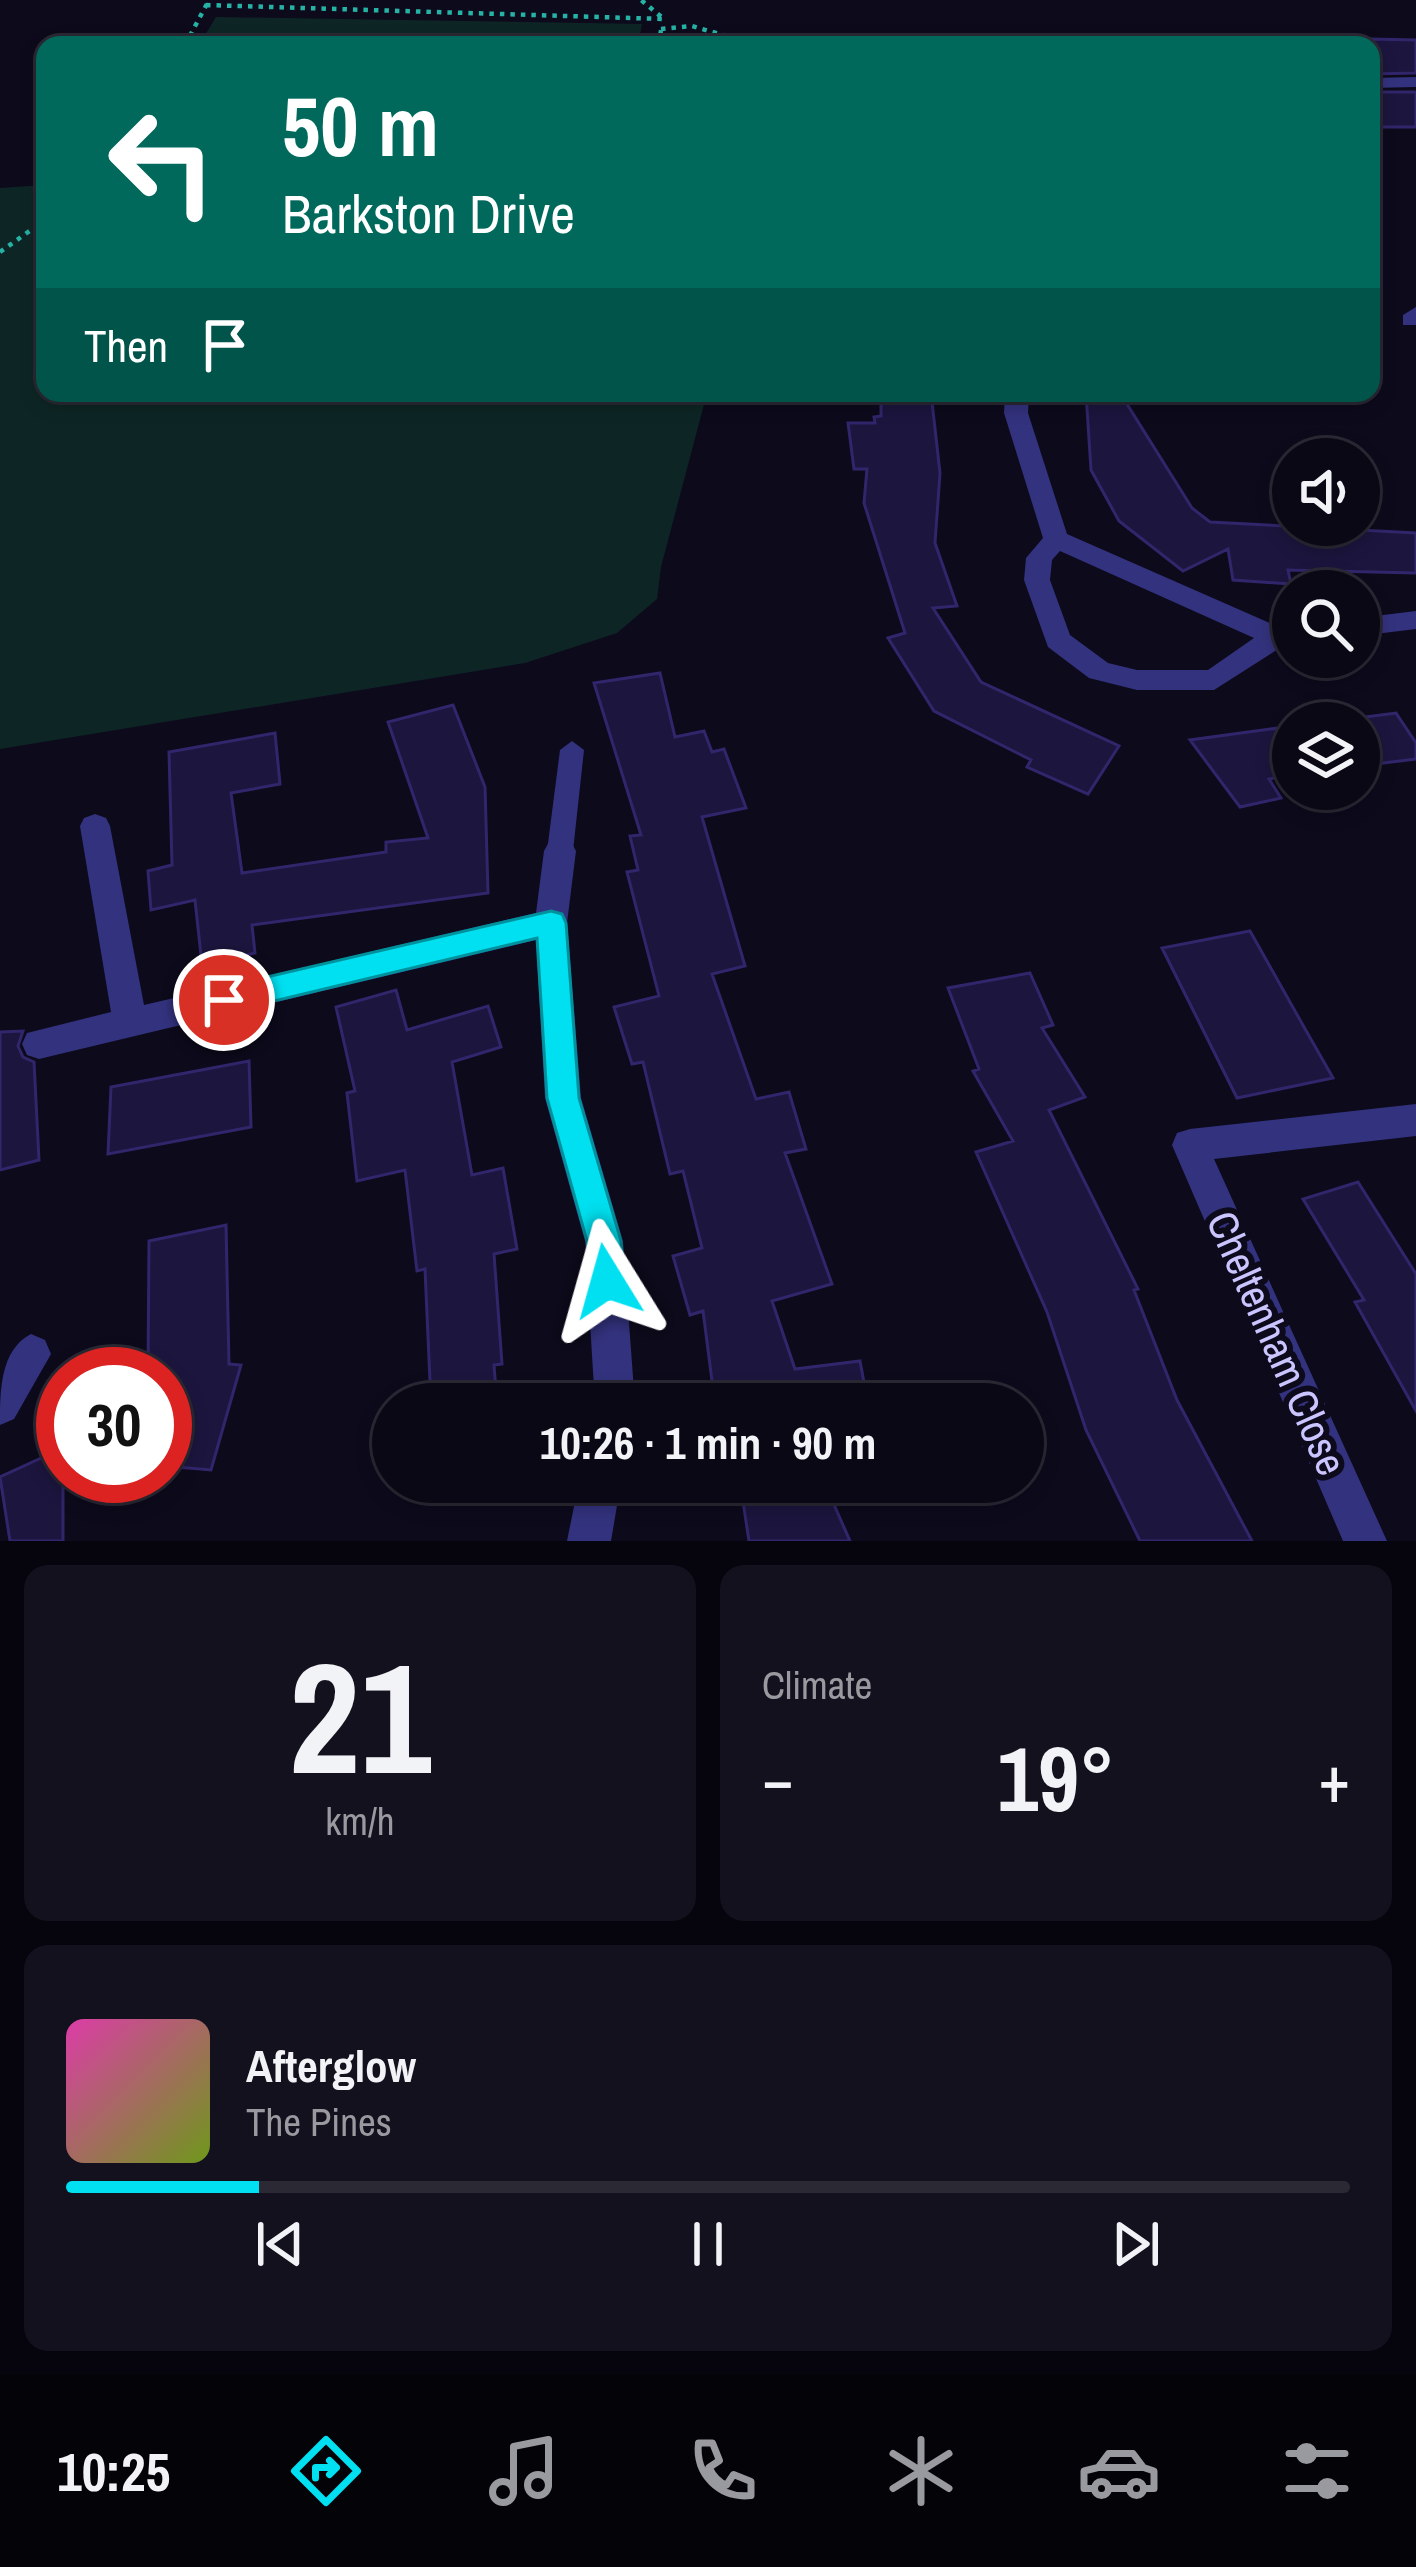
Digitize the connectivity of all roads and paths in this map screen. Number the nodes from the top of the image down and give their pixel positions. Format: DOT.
graph roads {
  1 [pos="641,0"];
  2 [pos="207,3"];
  3 [pos="664,19"];
  4 [pos="661,29"];
  5 [pos="190,36"];
  6 [pos="660,36"];
  7 [pos="726,36"];
  8 [pos="1416,82"];
  9 [pos="1380,83"];
  10 [pos="36,226"];
  11 [pos="0,252"];
  12 [pos="1017,402"];
  13 [pos="1056,539"];
  14 [pos="1416,620"];
  15 [pos="1380,624"];
  16 [pos="1272,630"];
  17 [pos="1272,644"];
  18 [pos="572,750"];
  19 [pos="95,826"];
  20 [pos="560,851"];
  21 [pos="551,923"];
  22 [pos="130,1022"];
  23 [pos="39,1044"];
  24 [pos="1416,1120"];
  25 [pos="31,1354"];
  26 [pos="614,1383"];
  27 [pos="0,1405"];
  28 [pos="596,1503"];
  29 [pos="589,1541"];
  30 [pos="1365,1541"];
  1 -- 3 [label="path"];
  2 -- 3 [label="path"];
  2 -- 5 [label="path"];
  3 -- 4 [label="path"];
  4 -- 6 [label="path"];
  4 -- 7 [label="path"];
  8 -- 9 [label="street"];
  10 -- 11 [label="path"];
  12 -- 13 [label="street"];
  13 -- 16 [label="street"];
  13 -- 17 [label="street"];
  14 -- 15 [label="street"];
  18 -- 20 [label="lane"];
  19 -- 22 [label="street"];
  20 -- 21 [label="street"];
  21 -- 22 [label="street"];
  21 -- 26 [label="street"];
  22 -- 23 [label="street"];
  24 -- 30 [label="street, Cheltenham Close"];
  25 -- 27 [label="street"];
  28 -- 29 [label="street"];
}
